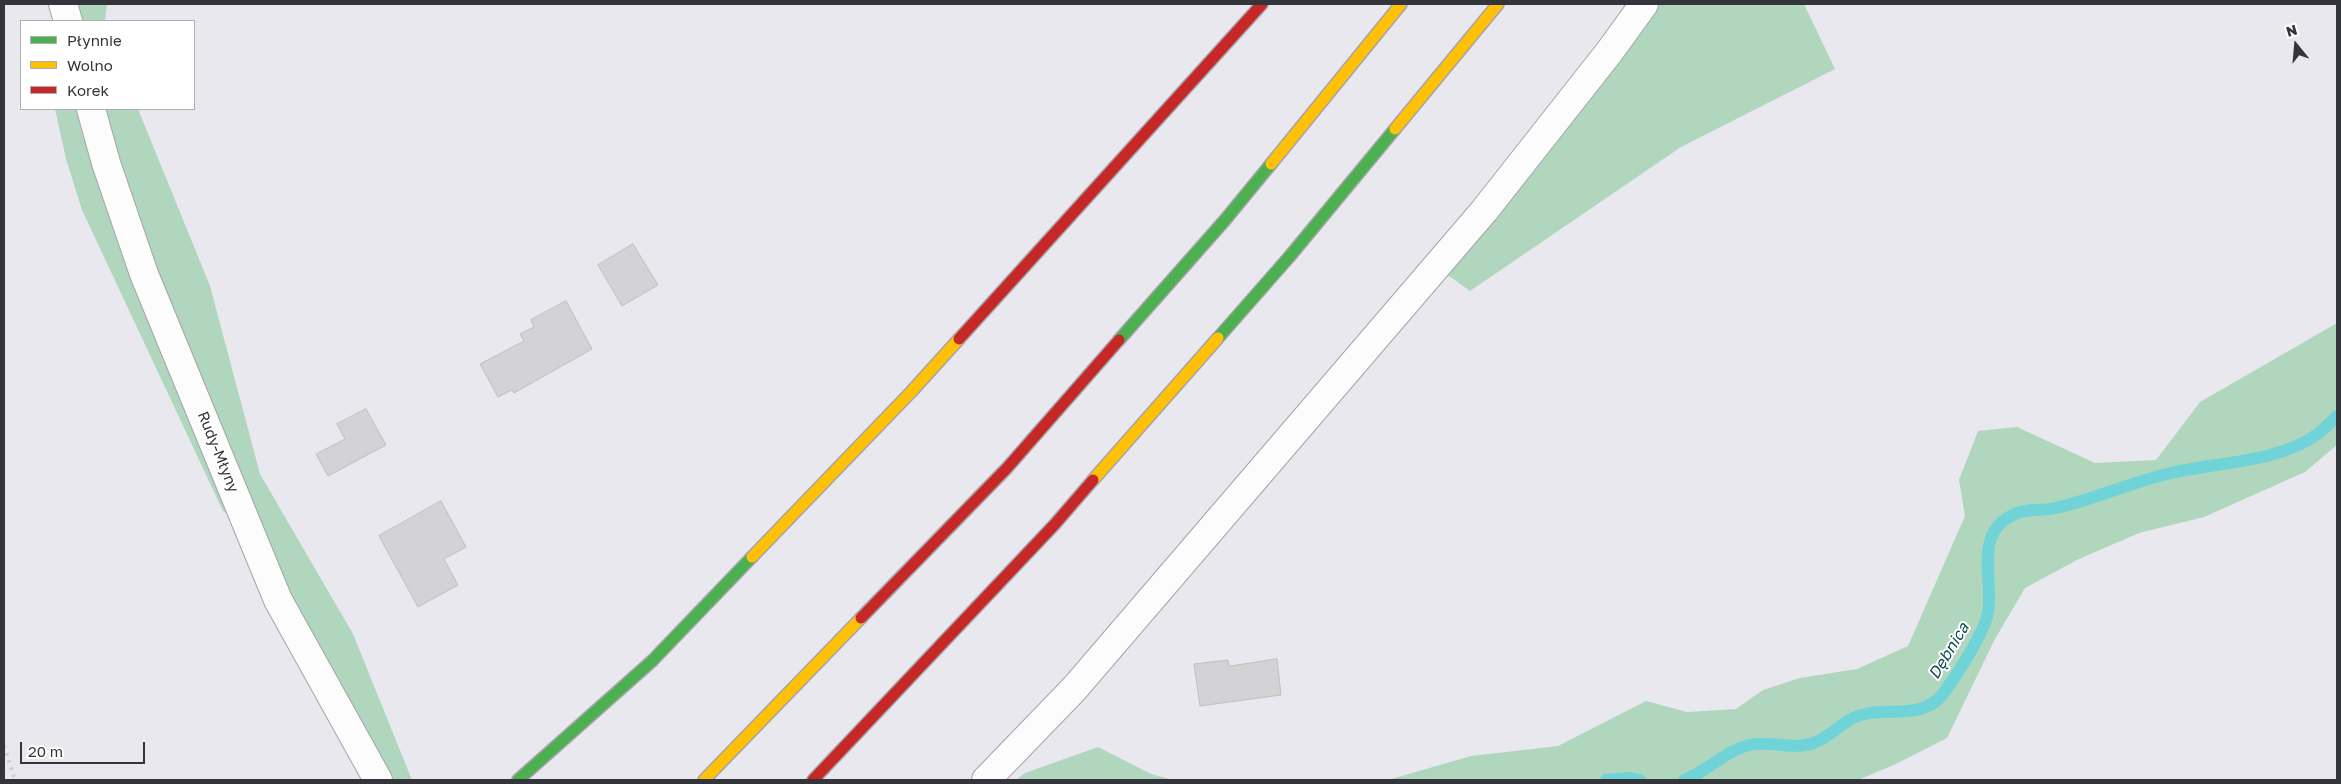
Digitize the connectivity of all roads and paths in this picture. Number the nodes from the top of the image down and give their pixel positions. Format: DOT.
graph roads {
  1 [pos="63,4"];
  2 [pos="1262,4"];
  3 [pos="1401,4"];
  4 [pos="1498,4"];
  5 [pos="1644,4"];
  6 [pos="68,20"];
  7 [pos="91,110"];
  8 [pos="378,780"];
  9 [pos="518,780"];
  10 [pos="704,780"];
  11 [pos="813,780"];
  12 [pos="986,780"];
  1 -- 6 [label="street"];
  2 -- 9 [label="main road"];
  3 -- 10 [label="main road"];
  4 -- 11 [label="main road"];
  5 -- 12 [label="street"];
  7 -- 8 [label="street, Rudy-Młyny"];
}
